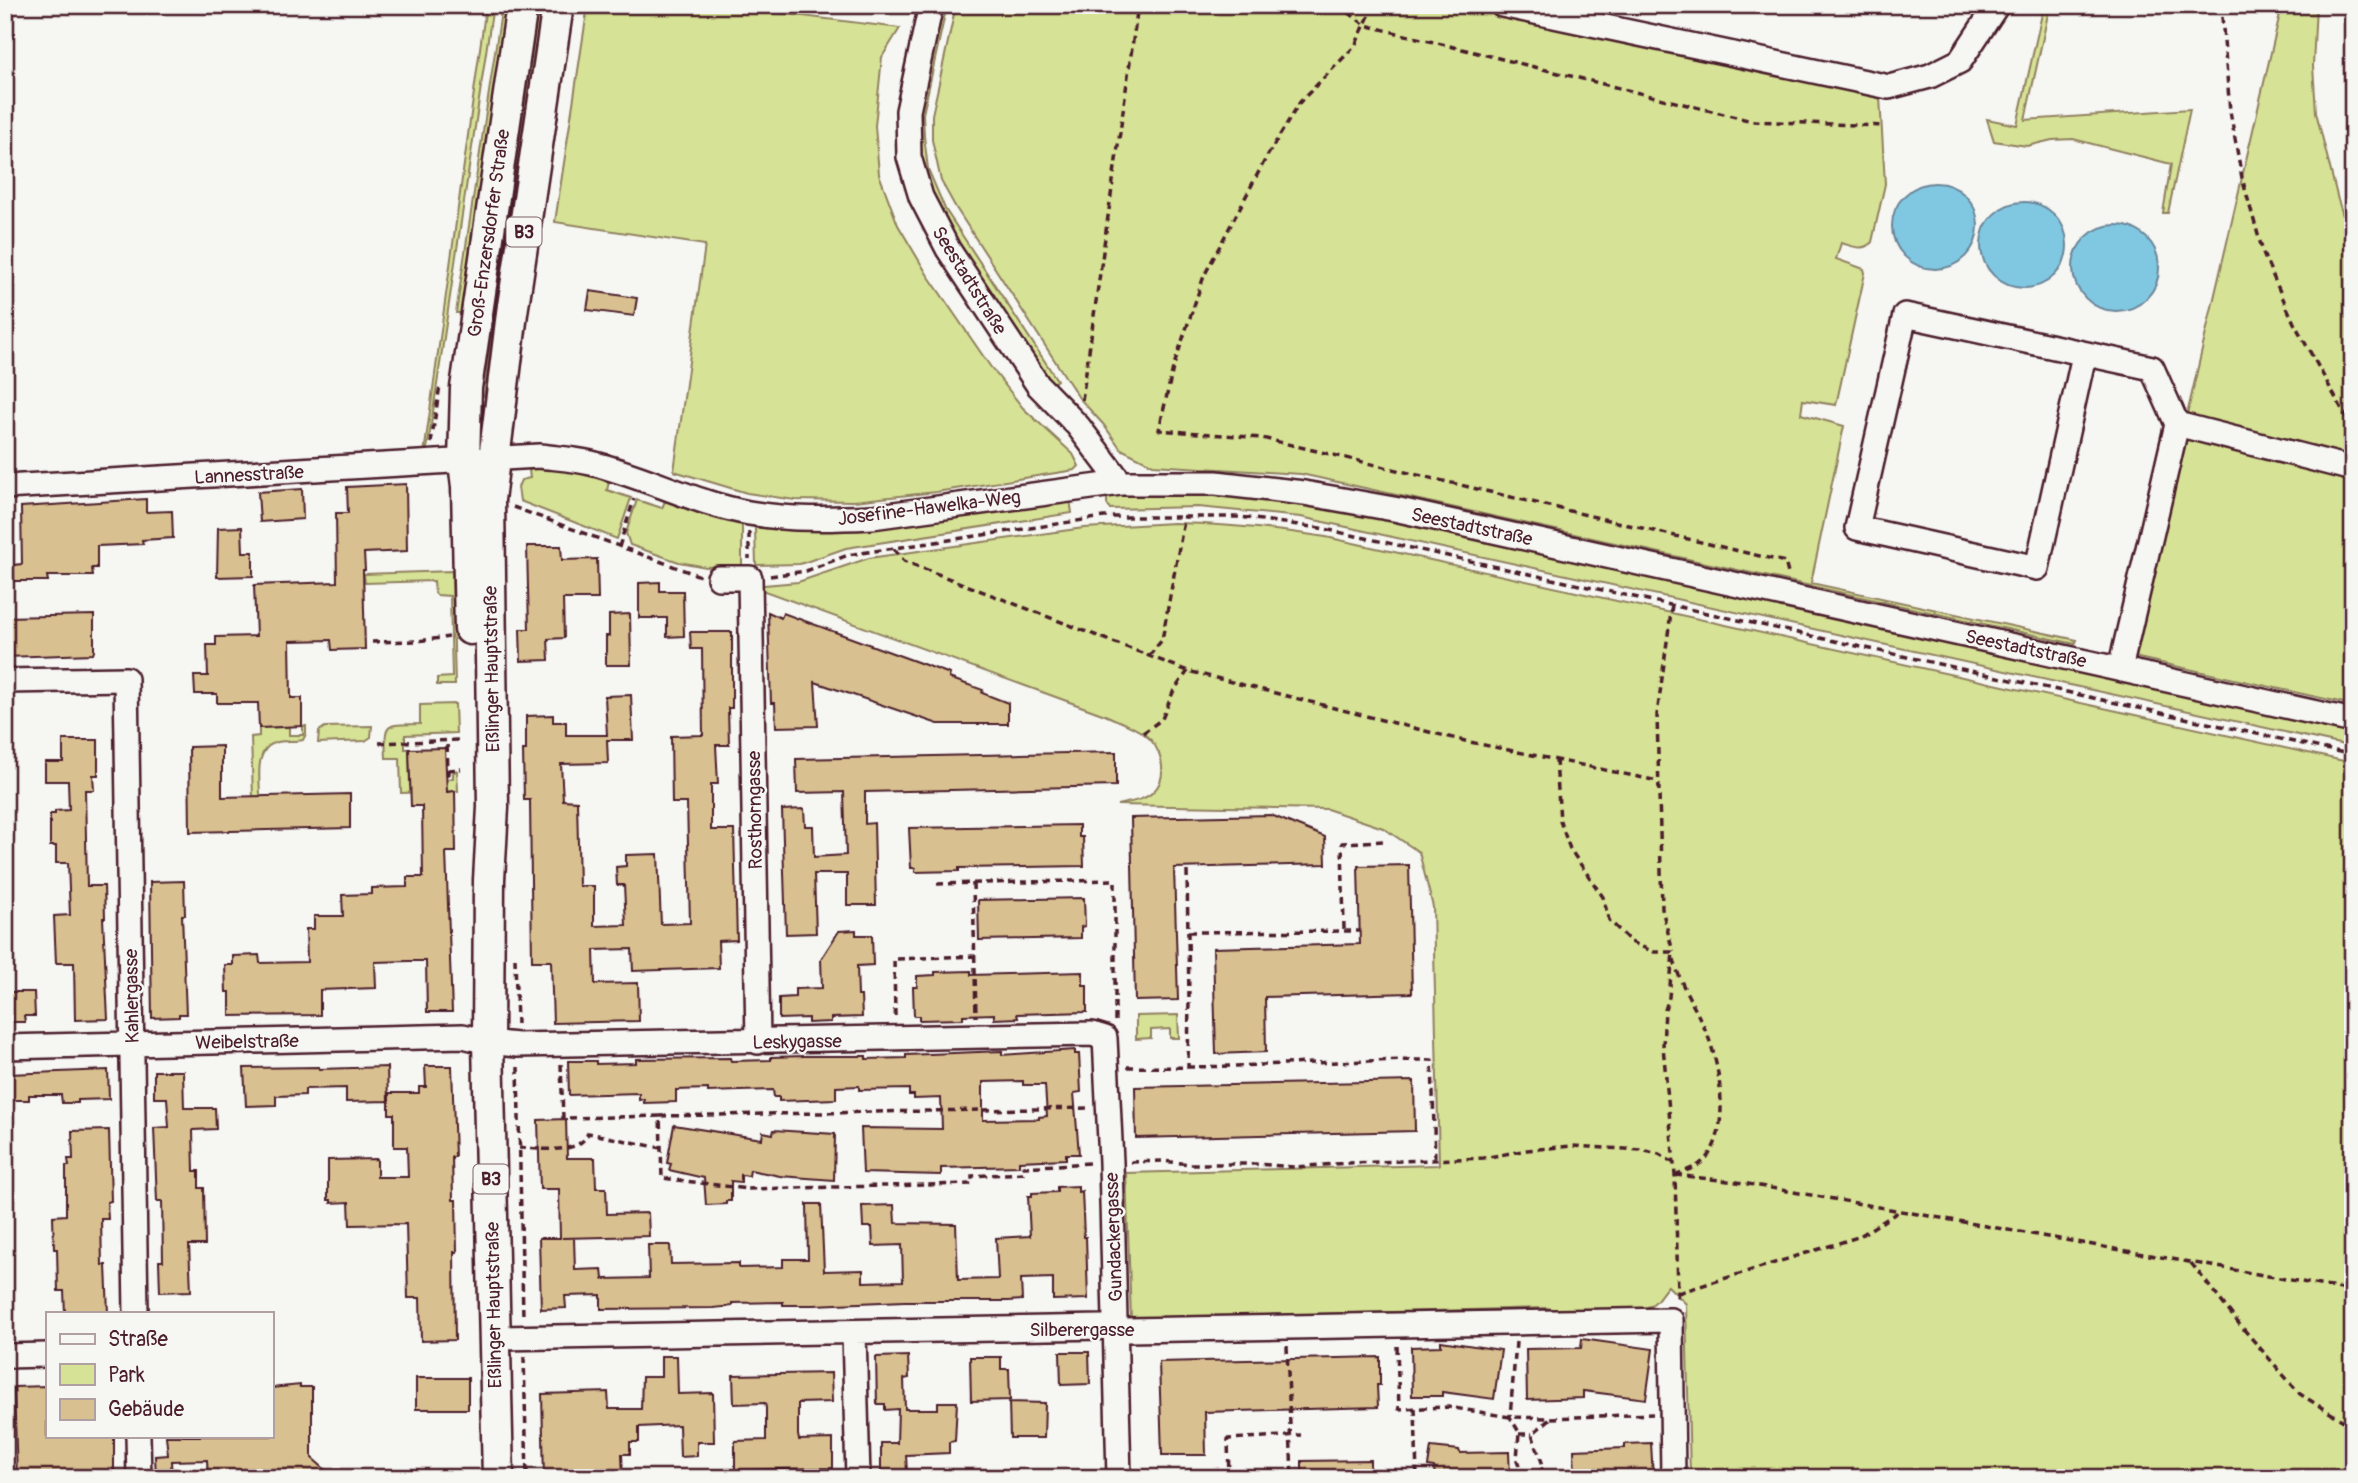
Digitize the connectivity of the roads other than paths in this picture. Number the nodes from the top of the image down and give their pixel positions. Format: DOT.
graph roads {
  1 [pos="522,5"];
  2 [pos="558,5"];
  3 [pos="931,5"];
  4 [pos="1502,5"];
  5 [pos="1997,5"];
  6 [pos="2084,355"];
  7 [pos="2177,424"];
  8 [pos="494,458"];
  9 [pos="464,461"];
  10 [pos="2353,469"];
  11 [pos="1121,483"];
  12 [pos="5,487"];
  13 [pos="719,578"];
  14 [pos="2120,669"];
  15 [pos="5,681"];
  16 [pos="2353,721"];
  17 [pos="489,880"];
  18 [pos="1109,1032"];
  19 [pos="758,1041"];
  20 [pos="488,1042"];
  21 [pos="132,1044"];
  22 [pos="5,1047"];
  23 [pos="136,1312"];
  24 [pos="1115,1327"];
  25 [pos="854,1333"];
  26 [pos="494,1338"];
  27 [pos="46,1355"];
  28 [pos="5,1356"];
  29 [pos="138,1438"];
  30 [pos="139,1478"];
  31 [pos="498,1478"];
  32 [pos="858,1478"];
  33 [pos="1119,1478"];
  34 [pos="1673,1478"];
  1 -- 9 [label="main road, Groß-Enzersdorfer Straße / B3"];
  2 -- 8 [label="main road, Groß-Enzersdorfer Straße / B3"];
  3 -- 11 [label="street, Seestadtstraße"];
  4 -- 5 [label="street"];
  6 -- 6 [label="street"];
  6 -- 7 [label="street"];
  7 -- 10 [label="street"];
  7 -- 14 [label="street"];
  8 -- 9 [label="street, Lannesstraße"];
  8 -- 11 [label="street, Josefine-Hawelka-Weg"];
  8 -- 17 [label="main road, Eßlinger Hauptstraße / B3"];
  9 -- 12 [label="street, Lannesstraße"];
  9 -- 17 [label="main road, Eßlinger Hauptstraße / B3"];
  11 -- 14 [label="street, Seestadtstraße"];
  13 -- 19 [label="street, Rosthorngasse"];
  14 -- 16 [label="street, Seestadtstraße"];
  15 -- 21 [label="street, Kahlergasse"];
  17 -- 20 [label="main road, Eßlinger Hauptstraße / B3"];
  18 -- 19 [label="street, Leskygasse"];
  18 -- 24 [label="street, Gundackergasse"];
  19 -- 20 [label="street, Leskygasse"];
  20 -- 21 [label="street, Weibelstraße"];
  20 -- 26 [label="main road, Eßlinger Hauptstraße / B3"];
  21 -- 22 [label="street, Weibelstraße"];
  21 -- 23 [label="street, Kahlergasse"];
  24 -- 25 [label="street, Silberergasse"];
  24 -- 33 [label="street, Gundackergasse"];
  24 -- 34 [label="street, Silberergasse"];
  25 -- 26 [label="street, Silberergasse"];
  25 -- 32 [label="street"];
  26 -- 31 [label="main road, Eßlinger Hauptstraße / B3"];
  27 -- 28 [label="street"];
  29 -- 30 [label="street"];
}
